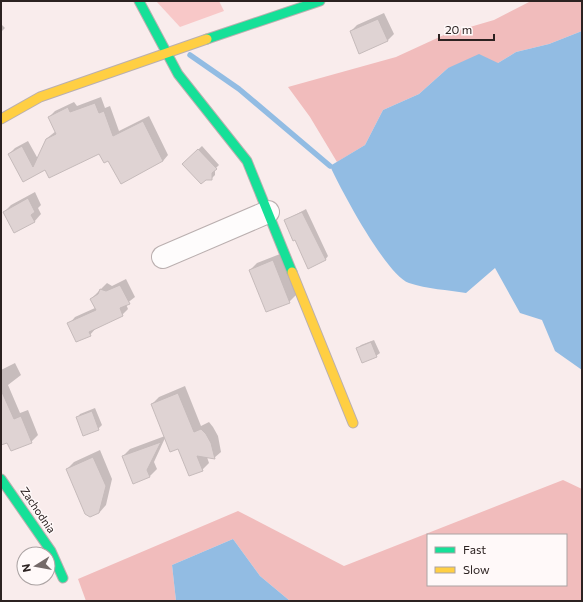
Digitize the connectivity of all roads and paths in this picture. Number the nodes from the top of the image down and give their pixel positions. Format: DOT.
graph roads {
  1 [pos="139,1"];
  2 [pos="320,1"];
  3 [pos="165,53"];
  4 [pos="1,119"];
  5 [pos="268,212"];
  6 [pos="163,257"];
  7 [pos="353,423"];
  8 [pos="1,479"];
  9 [pos="62,578"];
  1 -- 3 [label="street"];
  2 -- 3 [label="street"];
  3 -- 4 [label="street"];
  3 -- 5 [label="street"];
  5 -- 6 [label="street"];
  5 -- 7 [label="street"];
  8 -- 9 [label="street, Zachodnia"];
}
